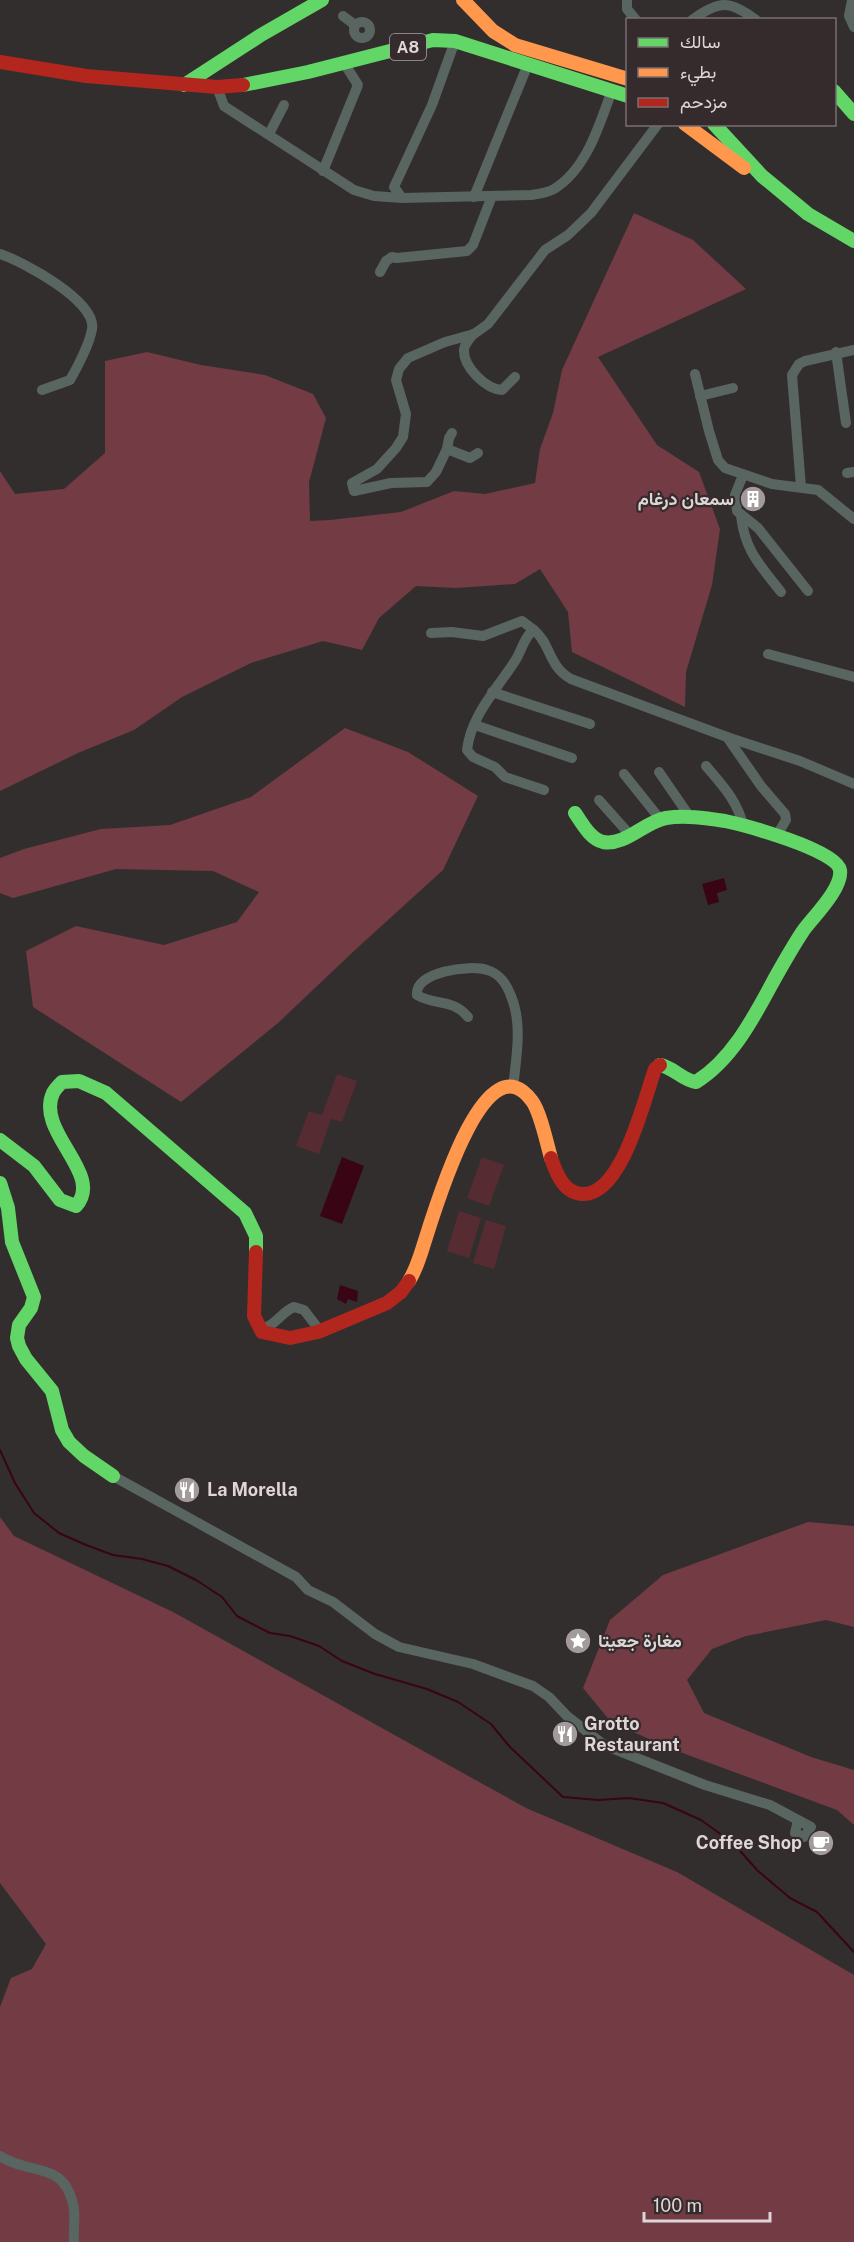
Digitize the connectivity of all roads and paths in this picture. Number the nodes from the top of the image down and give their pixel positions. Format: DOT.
graph roads {
  1 [pos="322,0"];
  2 [pos="463,0"];
  3 [pos="627,0"];
  4 [pos="852,0"];
  5 [pos="343,16"];
  6 [pos="634,18"];
  7 [pos="694,18"];
  8 [pos="754,18"];
  9 [pos="854,27"];
  10 [pos="455,41"];
  11 [pos="362,58"];
  12 [pos="0,62"];
  13 [pos="344,63"];
  14 [pos="214,64"];
  15 [pos="528,64"];
  16 [pos="626,68"];
  17 [pos="610,72"];
  18 [pos="626,79"];
  19 [pos="184,85"];
  20 [pos="217,87"];
  21 [pos="612,90"];
  22 [pos="836,93"];
  23 [pos="626,96"];
  24 [pos="284,105"];
  25 [pos="854,114"];
  26 [pos="656,126"];
  27 [pos="689,126"];
  28 [pos="718,127"];
  29 [pos="269,134"];
  30 [pos="323,171"];
  31 [pos="762,176"];
  32 [pos="492,196"];
  33 [pos="474,197"];
  34 [pos="402,198"];
  35 [pos="854,241"];
  36 [pos="0,254"];
  37 [pos="380,272"];
  38 [pos="474,333"];
  39 [pos="854,350"];
  40 [pos="836,352"];
  41 [pos="695,374"];
  42 [pos="515,377"];
  43 [pos="733,388"];
  44 [pos="42,390"];
  45 [pos="700,396"];
  46 [pos="846,423"];
  47 [pos="452,433"];
  48 [pos="447,449"];
  49 [pos="478,453"];
  50 [pos="743,475"];
  51 [pos="801,488"];
  52 [pos="741,516"];
  53 [pos="854,519"];
  54 [pos="808,591"];
  55 [pos="781,592"];
  56 [pos="534,630"];
  57 [pos="431,633"];
  58 [pos="768,654"];
  59 [pos="854,677"];
  60 [pos="492,692"];
  61 [pos="590,724"];
  62 [pos="475,725"];
  63 [pos="727,737"];
  64 [pos="572,758"];
  65 [pos="706,766"];
  66 [pos="659,772"];
  67 [pos="624,774"];
  68 [pos="854,784"];
  69 [pos="544,790"];
  70 [pos="599,801"];
  71 [pos="575,813"];
  72 [pos="690,816"];
  73 [pos="660,819"];
  74 [pos="743,825"];
  75 [pos="631,836"];
  76 [pos="777,836"];
  77 [pos="468,1017"];
  78 [pos="513,1088"];
  79 [pos="0,1140"];
  80 [pos="0,1183"];
  81 [pos="260,1329"];
  82 [pos="321,1332"];
  83 [pos="113,1476"];
  84 [pos="798,1820"];
  85 [pos="0,2156"];
  86 [pos="74,2242"];
  1 -- 14 [label="main road"];
  2 -- 17 [label="main road"];
  3 -- 6 [label="street"];
  4 -- 9 [label="street"];
  5 -- 11 [label="street"];
  7 -- 8 [label="street"];
  10 -- 11 [label="main road, A8"];
  10 -- 15 [label="main road, A8"];
  10 -- 34 [label="street"];
  11 -- 13 [label="main road, A8"];
  12 -- 19 [label="main road, A8"];
  13 -- 20 [label="main road, A8"];
  13 -- 30 [label="street"];
  14 -- 19 [label="main road"];
  14 -- 20 [label="main road"];
  15 -- 21 [label="main road, A8"];
  15 -- 33 [label="street"];
  16 -- 17 [label="main road"];
  17 -- 18 [label="main road"];
  19 -- 20 [label="main road, A8"];
  20 -- 29 [label="street"];
  21 -- 23 [label="main road, A8"];
  21 -- 32 [label="street"];
  22 -- 25 [label="main road"];
  24 -- 29 [label="street"];
  26 -- 38 [label="street"];
  27 -- 31 [label="main road"];
  28 -- 31 [label="main road"];
  29 -- 30 [label="street"];
  30 -- 34 [label="street"];
  31 -- 35 [label="main road"];
  32 -- 33 [label="street"];
  32 -- 37 [label="street"];
  33 -- 34 [label="street"];
  36 -- 44 [label="street"];
  38 -- 42 [label="street"];
  38 -- 48 [label="street"];
  39 -- 40 [label="street"];
  40 -- 46 [label="street"];
  40 -- 51 [label="street"];
  41 -- 45 [label="street"];
  43 -- 45 [label="street"];
  45 -- 50 [label="street"];
  47 -- 48 [label="street"];
  48 -- 49 [label="street"];
  50 -- 51 [label="street"];
  50 -- 52 [label="street"];
  51 -- 53 [label="street"];
  52 -- 54 [label="street"];
  52 -- 55 [label="street"];
  56 -- 57 [label="street"];
  56 -- 60 [label="street"];
  56 -- 63 [label="street"];
  58 -- 59 [label="street"];
  60 -- 61 [label="street"];
  60 -- 62 [label="street"];
  62 -- 64 [label="street"];
  62 -- 69 [label="street"];
  63 -- 68 [label="street"];
  63 -- 76 [label="street"];
  65 -- 74 [label="street"];
  66 -- 72 [label="street"];
  67 -- 73 [label="street"];
  70 -- 75 [label="street"];
  71 -- 75 [label="main road"];
  72 -- 73 [label="main road"];
  72 -- 74 [label="main road"];
  73 -- 75 [label="main road"];
  74 -- 76 [label="main road"];
  76 -- 78 [label="main road"];
  77 -- 78 [label="street"];
  78 -- 82 [label="main road"];
  79 -- 81 [label="main road"];
  80 -- 83 [label="main road"];
  81 -- 82 [label="main road"];
  81 -- 82 [label="street"];
  83 -- 84 [label="street"];
  85 -- 86 [label="street"];
}
